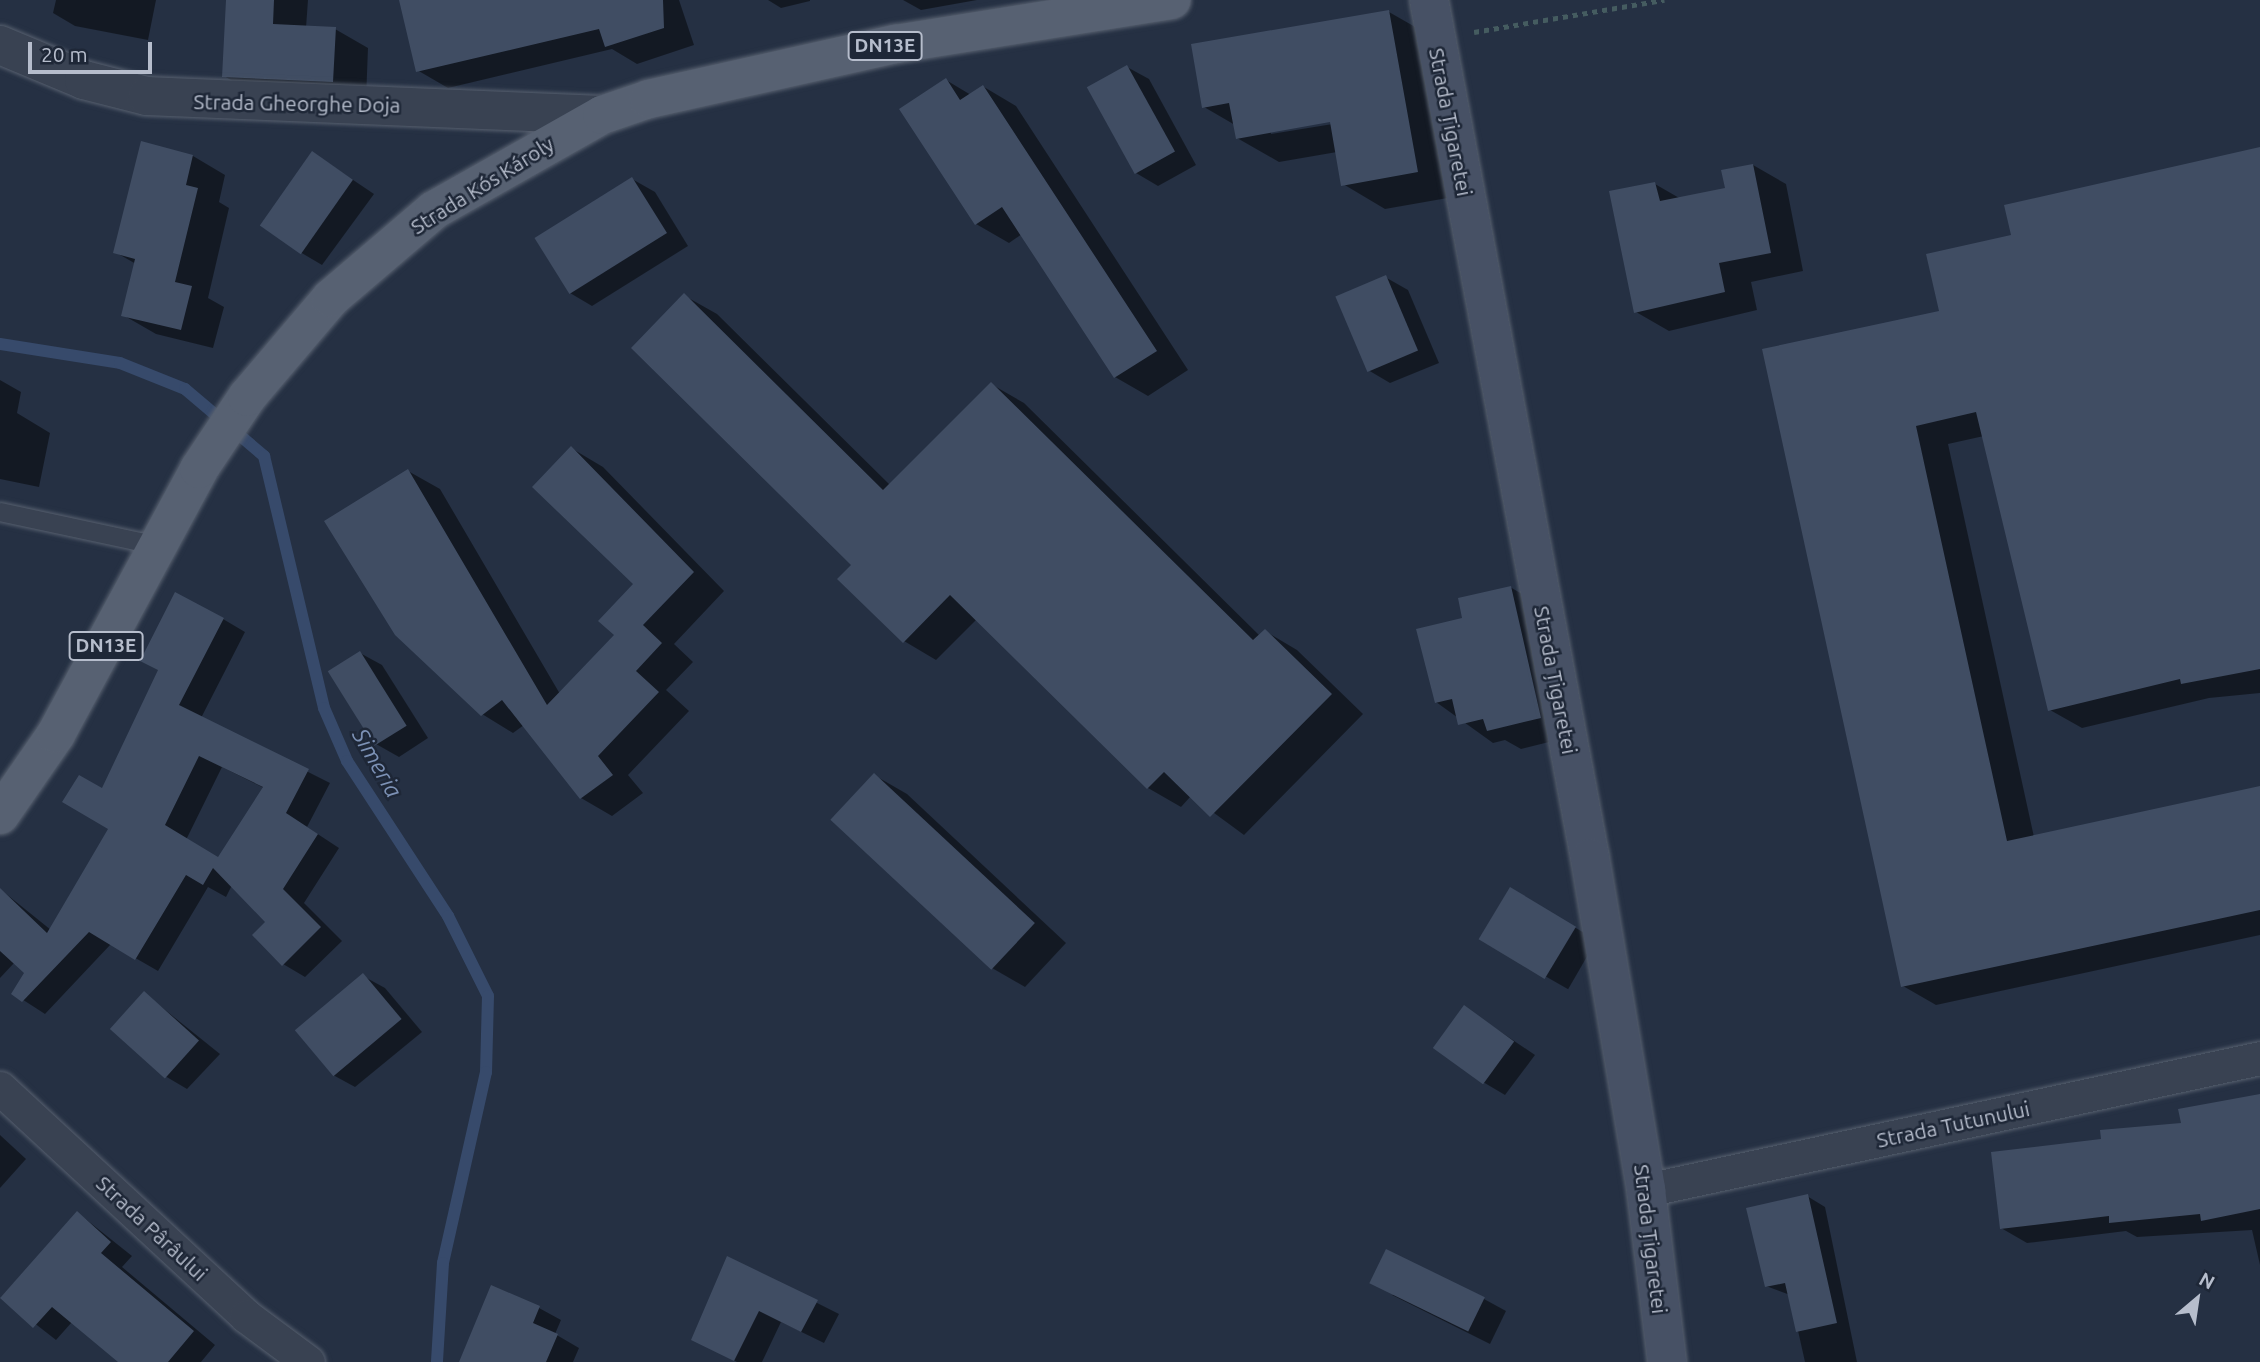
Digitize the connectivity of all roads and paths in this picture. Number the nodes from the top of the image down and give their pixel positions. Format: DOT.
graph roads {
  1 [pos="1172,0"];
  2 [pos="1429,0"];
  3 [pos="1664,0"];
  4 [pos="1436,39"];
  5 [pos="0,44"];
  6 [pos="602,115"];
  7 [pos="0,512"];
  8 [pos="159,545"];
  9 [pos="0,815"];
  10 [pos="2260,1058"];
  11 [pos="0,1088"];
  12 [pos="1646,1190"];
  13 [pos="308,1362"];
  14 [pos="1667,1362"];
  1 -- 6 [label="main road, Strada Kós Károly / DN13E"];
  2 -- 4 [label="main road, Strada Țigaretei"];
  3 -- 4 [label="path"];
  4 -- 12 [label="main road, Strada Țigaretei"];
  5 -- 6 [label="street, Strada Gheorghe Doja"];
  6 -- 8 [label="main road, Strada Kós Károly / DN13E"];
  7 -- 8 [label="lane"];
  8 -- 9 [label="main road, Strada Kós Károly / DN13E"];
  10 -- 12 [label="street, Strada Tutunului"];
  11 -- 13 [label="street, Strada Pârâului"];
  12 -- 14 [label="main road, Strada Țigaretei"];
}
